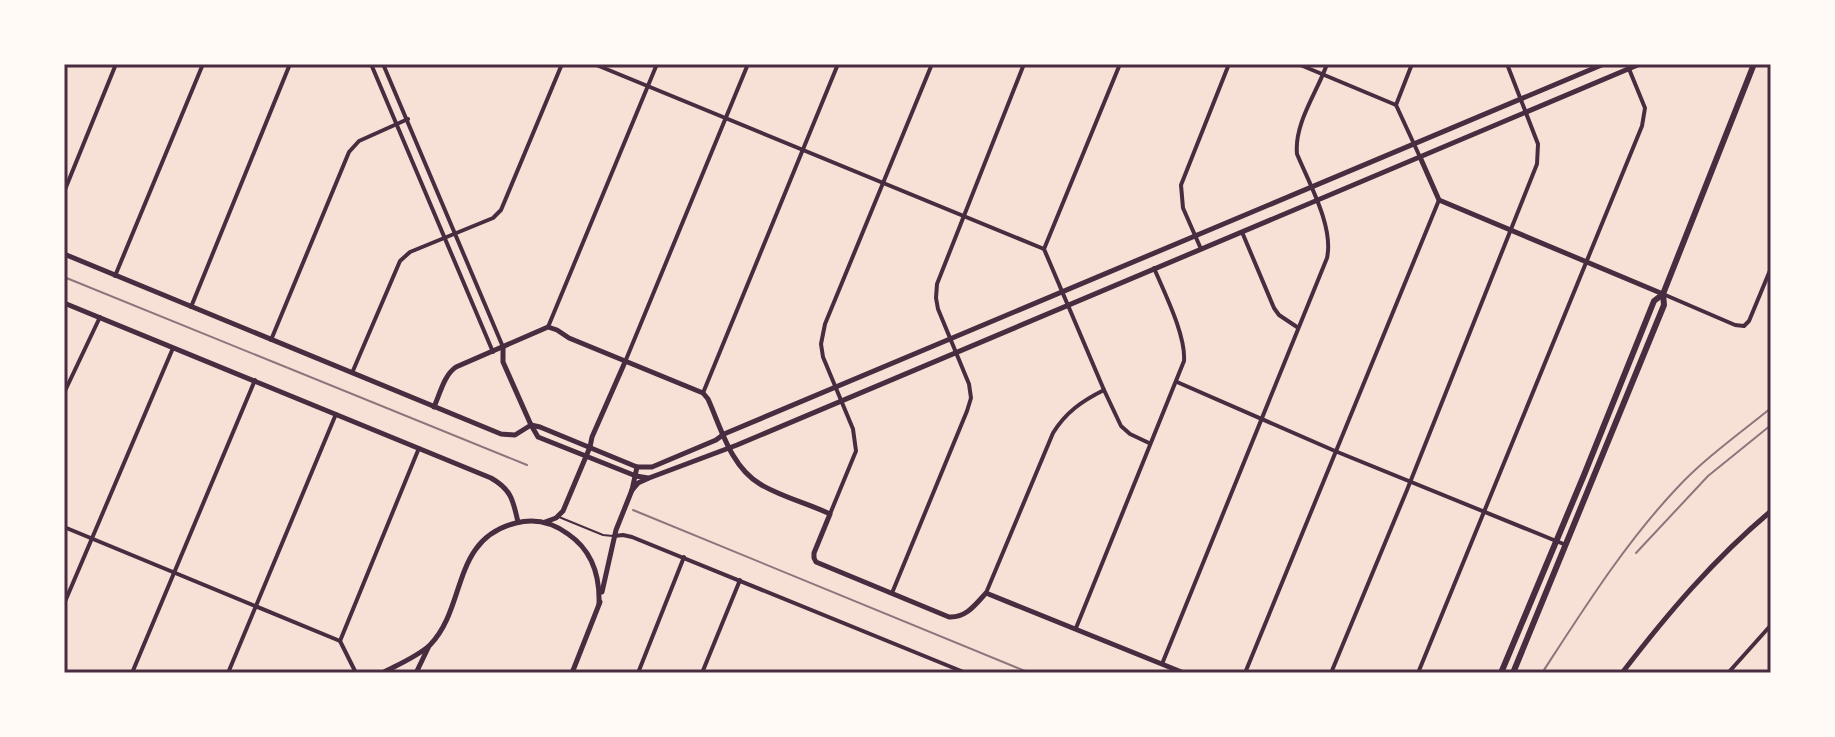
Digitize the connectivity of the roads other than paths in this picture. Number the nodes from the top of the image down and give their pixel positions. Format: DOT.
graph roads {
  1 [pos="116,64"];
  2 [pos="203,64"];
  3 [pos="290,64"];
  4 [pos="371,64"];
  5 [pos="383,64"];
  6 [pos="562,64"];
  7 [pos="594,64"];
  8 [pos="657,64"];
  9 [pos="748,64"];
  10 [pos="838,64"];
  11 [pos="932,64"];
  12 [pos="1024,64"];
  13 [pos="1120,64"];
  14 [pos="1229,64"];
  15 [pos="1298,64"];
  16 [pos="1327,64"];
  17 [pos="1412,64"];
  18 [pos="1507,64"];
  19 [pos="1604,64"];
  20 [pos="1640,64"];
  21 [pos="1756,64"];
  22 [pos="1628,66"];
  23 [pos="1323,74"];
  24 [pos="648,86"];
  25 [pos="1520,99"];
  26 [pos="1396,105"];
  27 [pos="1525,113"];
  28 [pos="408,119"];
  29 [pos="726,119"];
  30 [pos="396,124"];
  31 [pos="1414,143"];
  32 [pos="803,150"];
  33 [pos="1420,157"];
  34 [pos="884,183"];
  35 [pos="1311,187"];
  36 [pos="64,192"];
  37 [pos="1439,200"];
  38 [pos="1316,201"];
  39 [pos="964,216"];
  40 [pos="1512,231"];
  41 [pos="1242,232"];
  42 [pos="456,234"];
  43 [pos="1196,236"];
  44 [pos="445,238"];
  45 [pos="1044,249"];
  46 [pos="1201,249"];
  47 [pos="64,254"];
  48 [pos="1586,262"];
  49 [pos="1154,268"];
  50 [pos="1771,268"];
  51 [pos="115,276"];
  52 [pos="1062,292"];
  53 [pos="1663,294"];
  54 [pos="64,303"];
  55 [pos="1068,305"];
  56 [pos="191,307"];
  57 [pos="100,317"];
  58 [pos="548,327"];
  59 [pos="1298,328"];
  60 [pos="951,339"];
  61 [pos="271,340"];
  62 [pos="503,347"];
  63 [pos="173,348"];
  64 [pos="956,351"];
  65 [pos="493,352"];
  66 [pos="503,362"];
  67 [pos="625,362"];
  68 [pos="352,373"];
  69 [pos="255,380"];
  70 [pos="1177,382"];
  71 [pos="836,388"];
  72 [pos="1104,390"];
  73 [pos="64,393"];
  74 [pos="703,393"];
  75 [pos="841,399"];
  76 [pos="434,407"];
  77 [pos="336,414"];
  78 [pos="1261,420"];
  79 [pos="531,425"];
  80 [pos="724,434"];
  81 [pos="1149,443"];
  82 [pos="590,447"];
  83 [pos="729,447"];
  84 [pos="419,448"];
  85 [pos="1335,451"];
  86 [pos="587,455"];
  87 [pos="637,467"];
  88 [pos="636,476"];
  89 [pos="649,478"];
  90 [pos="1410,482"];
  91 [pos="632,490"];
  92 [pos="1771,511"];
  93 [pos="1484,512"];
  94 [pos="830,514"];
  95 [pos="558,516"];
  96 [pos="518,522"];
  97 [pos="544,522"];
  98 [pos="64,527"];
  99 [pos="614,536"];
  100 [pos="92,539"];
  101 [pos="1557,541"];
  102 [pos="1566,545"];
  103 [pos="684,557"];
  104 [pos="174,574"];
  105 [pos="740,580"];
  106 [pos="892,593"];
  107 [pos="986,593"];
  108 [pos="64,604"];
  109 [pos="599,604"];
  110 [pos="256,607"];
  111 [pos="1771,625"];
  112 [pos="1076,628"];
  113 [pos="340,641"];
  114 [pos="430,645"];
  115 [pos="1162,664"];
  116 [pos="132,673"];
  117 [pos="228,673"];
  118 [pos="356,673"];
  119 [pos="382,673"];
  120 [pos="416,673"];
  121 [pos="572,673"];
  122 [pos="638,673"];
  123 [pos="702,673"];
  124 [pos="966,673"];
  125 [pos="1184,673"];
  126 [pos="1245,673"];
  127 [pos="1331,673"];
  128 [pos="1418,673"];
  129 [pos="1501,673"];
  130 [pos="1513,673"];
  131 [pos="1622,673"];
  132 [pos="1728,673"];
  1 -- 36 [label="street"];
  2 -- 51 [label="street"];
  3 -- 56 [label="street"];
  4 -- 30 [label="street"];
  5 -- 28 [label="street"];
  6 -- 42 [label="street"];
  7 -- 24 [label="street"];
  8 -- 24 [label="street"];
  9 -- 29 [label="street"];
  10 -- 32 [label="street"];
  11 -- 34 [label="street"];
  12 -- 39 [label="street"];
  13 -- 45 [label="street"];
  14 -- 43 [label="street"];
  15 -- 23 [label="street"];
  16 -- 23 [label="street"];
  17 -- 26 [label="street"];
  18 -- 25 [label="street"];
  19 -- 25 [label="street"];
  20 -- 22 [label="street"];
  21 -- 53 [label="main road"];
  22 -- 27 [label="street"];
  22 -- 48 [label="street"];
  23 -- 26 [label="street"];
  23 -- 35 [label="street"];
  24 -- 29 [label="street"];
  24 -- 58 [label="street"];
  25 -- 27 [label="street"];
  25 -- 31 [label="street"];
  26 -- 31 [label="street"];
  27 -- 33 [label="street"];
  27 -- 40 [label="street"];
  28 -- 30 [label="street"];
  28 -- 42 [label="street"];
  29 -- 32 [label="street"];
  29 -- 67 [label="street"];
  30 -- 44 [label="street"];
  30 -- 61 [label="street"];
  31 -- 33 [label="street"];
  31 -- 35 [label="street"];
  32 -- 34 [label="street"];
  32 -- 74 [label="street"];
  33 -- 37 [label="street"];
  33 -- 38 [label="street"];
  34 -- 39 [label="street"];
  34 -- 71 [label="street"];
  35 -- 38 [label="street"];
  35 -- 43 [label="street"];
  37 -- 40 [label="street"];
  37 -- 85 [label="street"];
  38 -- 41 [label="street"];
  38 -- 59 [label="street"];
  39 -- 45 [label="street"];
  39 -- 60 [label="street"];
  40 -- 48 [label="street"];
  40 -- 90 [label="street"];
  41 -- 46 [label="street"];
  41 -- 59 [label="street"];
  42 -- 44 [label="street"];
  42 -- 62 [label="street"];
  43 -- 46 [label="street"];
  43 -- 52 [label="street"];
  44 -- 65 [label="street"];
  44 -- 68 [label="street"];
  45 -- 52 [label="street"];
  46 -- 49 [label="street"];
  47 -- 51 [label="street"];
  48 -- 53 [label="street"];
  48 -- 93 [label="street"];
  49 -- 55 [label="street"];
  49 -- 70 [label="street"];
  50 -- 53 [label="street"];
  51 -- 56 [label="street"];
  52 -- 55 [label="street"];
  52 -- 60 [label="street"];
  53 -- 101 [label="main road"];
  53 -- 102 [label="main road"];
  54 -- 57 [label="street"];
  55 -- 64 [label="street"];
  55 -- 72 [label="street"];
  56 -- 61 [label="street"];
  57 -- 63 [label="street"];
  57 -- 73 [label="street"];
  58 -- 62 [label="street"];
  58 -- 67 [label="street"];
  59 -- 78 [label="street"];
  60 -- 64 [label="street"];
  60 -- 71 [label="street"];
  61 -- 68 [label="street"];
  62 -- 65 [label="street"];
  62 -- 66 [label="street"];
  63 -- 69 [label="street"];
  63 -- 100 [label="street"];
  64 -- 75 [label="street"];
  64 -- 106 [label="street"];
  65 -- 66 [label="street"];
  65 -- 76 [label="street"];
  66 -- 79 [label="street"];
  67 -- 74 [label="street"];
  67 -- 82 [label="street"];
  68 -- 76 [label="street"];
  69 -- 77 [label="street"];
  69 -- 104 [label="street"];
  70 -- 78 [label="street"];
  70 -- 81 [label="street"];
  71 -- 75 [label="street"];
  71 -- 80 [label="street"];
  72 -- 81 [label="street"];
  72 -- 107 [label="street"];
  74 -- 80 [label="street"];
  75 -- 83 [label="street"];
  75 -- 94 [label="street"];
  76 -- 79 [label="street"];
  77 -- 84 [label="street"];
  77 -- 110 [label="street"];
  78 -- 85 [label="street"];
  78 -- 115 [label="street"];
  79 -- 82 [label="street"];
  79 -- 86 [label="street"];
  80 -- 83 [label="street"];
  80 -- 87 [label="street"];
  81 -- 112 [label="street"];
  82 -- 86 [label="street"];
  82 -- 87 [label="street"];
  83 -- 89 [label="street"];
  83 -- 94 [label="street"];
  84 -- 96 [label="street"];
  84 -- 113 [label="street"];
  85 -- 90 [label="street"];
  85 -- 126 [label="street"];
  86 -- 88 [label="street"];
  86 -- 95 [label="street"];
  87 -- 88 [label="street"];
  88 -- 89 [label="street"];
  88 -- 91 [label="street"];
  89 -- 91 [label="street"];
  90 -- 93 [label="street"];
  90 -- 127 [label="street"];
  91 -- 99 [label="street"];
  92 -- 131 [label="street"];
  93 -- 101 [label="street"];
  93 -- 128 [label="street"];
  94 -- 106 [label="street"];
  95 -- 97 [label="street"];
  95 -- 99 [label="lane"];
  96 -- 97 [label="street"];
  96 -- 114 [label="street"];
  97 -- 109 [label="street"];
  98 -- 100 [label="street"];
  99 -- 103 [label="street"];
  99 -- 109 [label="street"];
  100 -- 104 [label="street"];
  100 -- 108 [label="street"];
  101 -- 102 [label="street"];
  101 -- 129 [label="main road"];
  102 -- 130 [label="main road"];
  103 -- 105 [label="street"];
  103 -- 122 [label="street"];
  104 -- 110 [label="street"];
  104 -- 116 [label="street"];
  105 -- 123 [label="street"];
  105 -- 124 [label="street"];
  106 -- 107 [label="street"];
  107 -- 112 [label="street"];
  109 -- 121 [label="street"];
  110 -- 113 [label="street"];
  110 -- 117 [label="street"];
  111 -- 132 [label="street"];
  112 -- 115 [label="street"];
  113 -- 118 [label="street"];
  114 -- 119 [label="street"];
  114 -- 120 [label="street"];
  115 -- 125 [label="street"];
}
